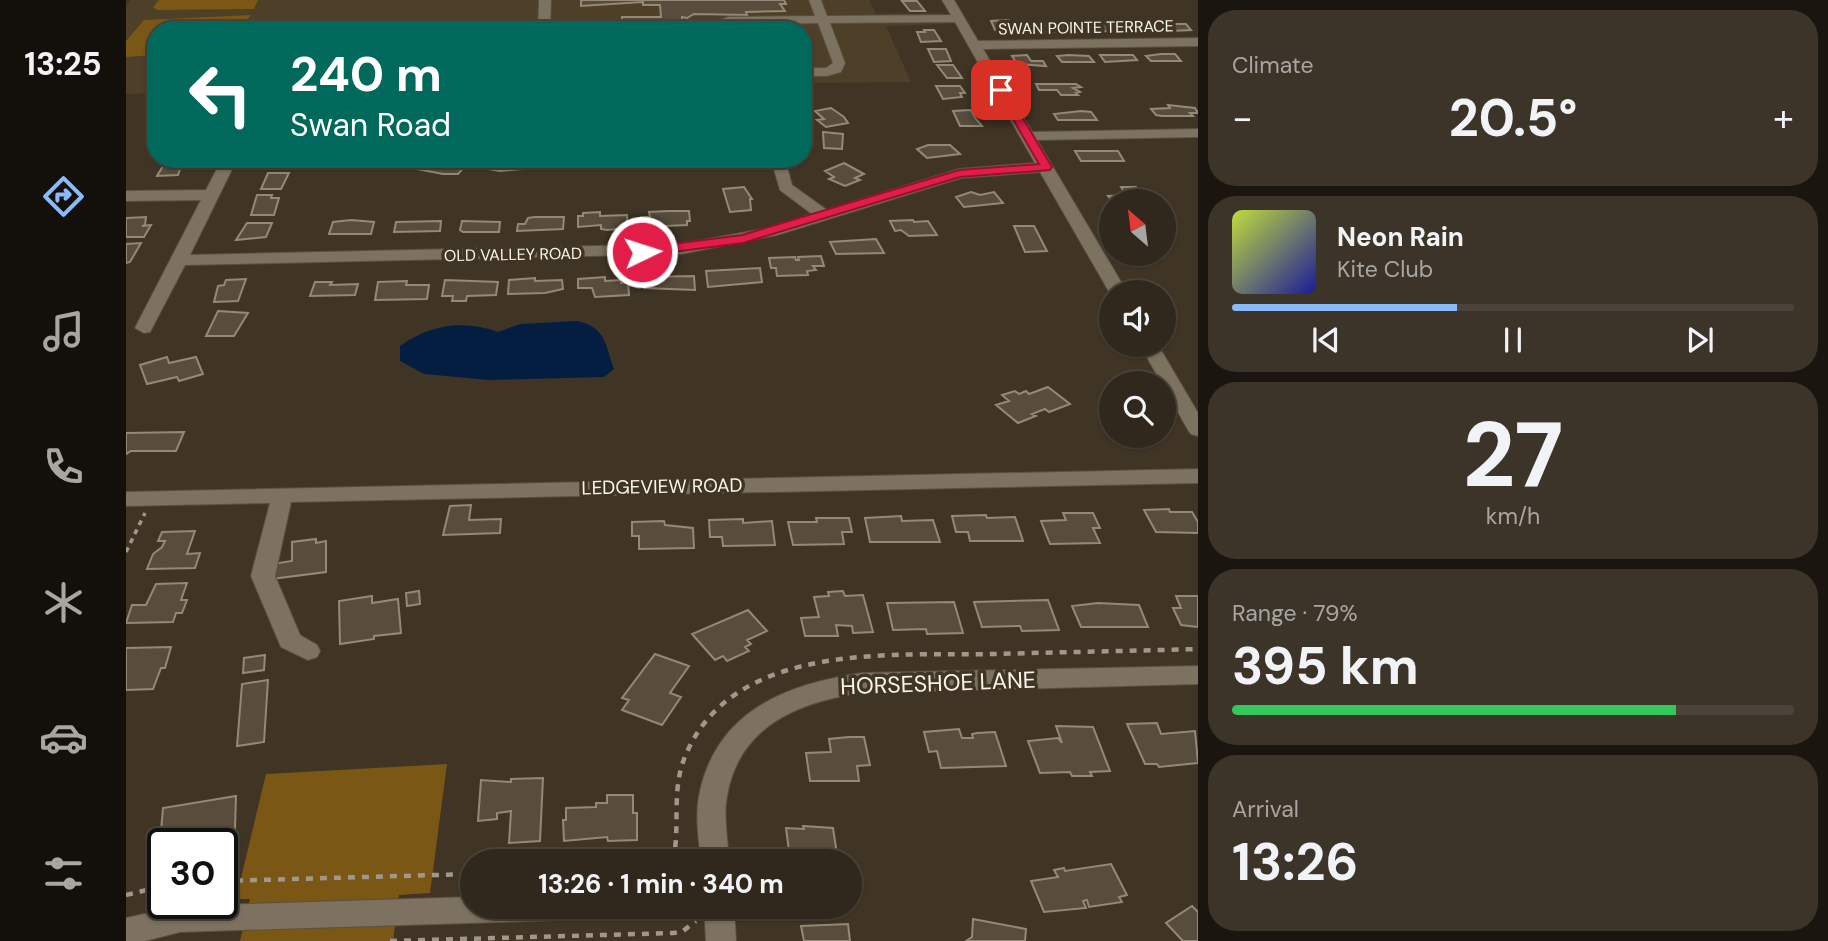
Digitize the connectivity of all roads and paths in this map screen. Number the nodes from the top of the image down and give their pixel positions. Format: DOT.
graph roads {
  1 [pos="545,0"];
  2 [pos="815,0"];
  3 [pos="948,0"];
  4 [pos="958,18"];
  5 [pos="824,20"];
  6 [pos="544,21"];
  7 [pos="728,21"];
  8 [pos="1198,42"];
  9 [pos="974,45"];
  10 [pos="812,72"];
  11 [pos="1198,133"];
  12 [pos="1028,136"];
  13 [pos="1046,167"];
  14 [pos="226,168"];
  15 [pos="780,168"];
  16 [pos="212,195"];
  17 [pos="126,196"];
  18 [pos="824,215"];
  19 [pos="178,260"];
  20 [pos="1111,280"];
  21 [pos="144,328"];
  22 [pos="1156,357"];
  23 [pos="1198,430"];
  24 [pos="1198,476"];
  25 [pos="282,496"];
  26 [pos="126,499"];
  27 [pos="308,651"];
  28 [pos="1198,675"];
  29 [pos="715,849"];
  30 [pos="460,874"];
  31 [pos="238,881"];
  32 [pos="147,890"];
  33 [pos="126,895"];
  34 [pos="460,910"];
  35 [pos="700,919"];
  36 [pos="714,919"];
  37 [pos="126,932"];
  38 [pos="390,941"];
  39 [pos="721,941"];
  1 -- 6 [label="street"];
  2 -- 5 [label="street"];
  3 -- 4 [label="street"];
  4 -- 5 [label="street"];
  4 -- 9 [label="street"];
  5 -- 7 [label="street"];
  5 -- 10 [label="street"];
  8 -- 9 [label="street, SWAN POINTE TERRACE"];
  9 -- 12 [label="street"];
  11 -- 12 [label="street"];
  12 -- 13 [label="street"];
  13 -- 18 [label="street, OLD VALLEY ROAD"];
  13 -- 20 [label="street"];
  14 -- 16 [label="street"];
  15 -- 18 [label="street"];
  16 -- 17 [label="street"];
  16 -- 19 [label="street"];
  18 -- 19 [label="street, OLD VALLEY ROAD"];
  19 -- 21 [label="street"];
  22 -- 23 [label="street"];
  24 -- 25 [label="street, LEDGEVIEW ROAD"];
  25 -- 26 [label="street, LEDGEVIEW ROAD"];
  25 -- 27 [label="street"];
  28 -- 29 [label="street, HORSESHOE LANE"];
  30 -- 31 [label="path"];
  32 -- 33 [label="path"];
  34 -- 37 [label="street"];
  35 -- 38 [label="path"];
  36 -- 39 [label="street"];
}
